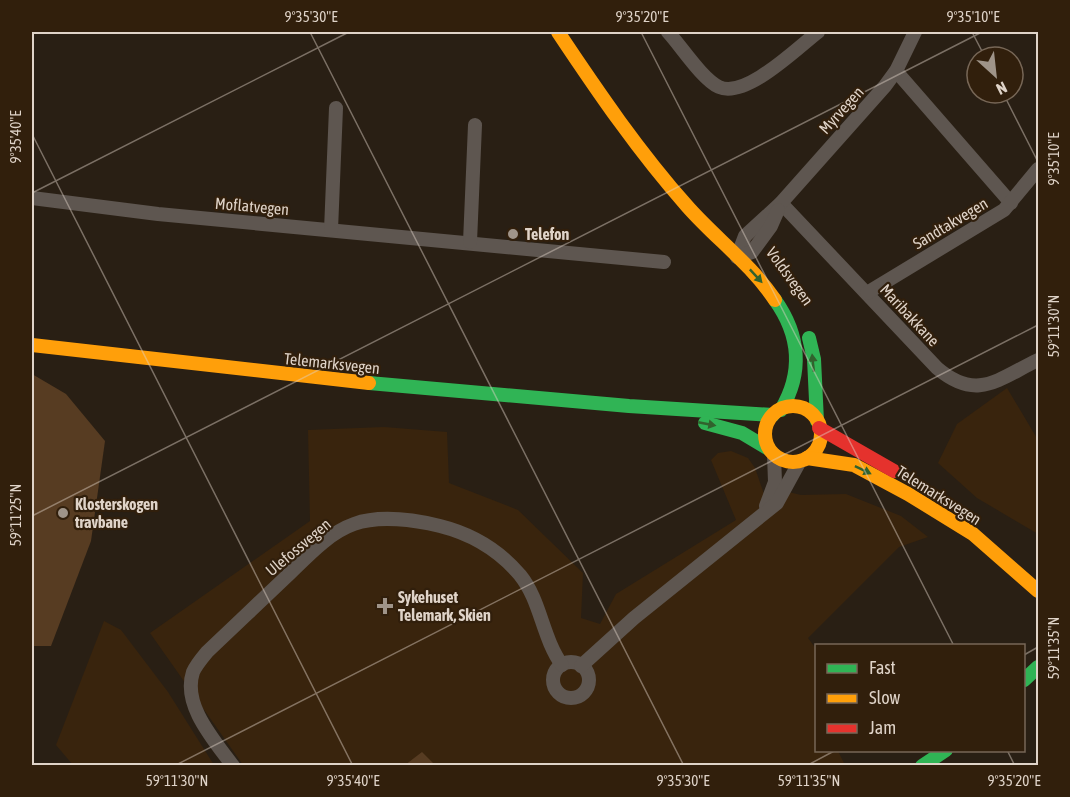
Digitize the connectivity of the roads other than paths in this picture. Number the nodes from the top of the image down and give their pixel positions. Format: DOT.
graph roads {
  1 [pos="558,32"];
  2 [pos="668,32"];
  3 [pos="818,32"];
  4 [pos="915,32"];
  5 [pos="896,71"];
  6 [pos="336,108"];
  7 [pos="475,125"];
  8 [pos="1038,169"];
  9 [pos="674,187"];
  10 [pos="32,198"];
  11 [pos="781,203"];
  12 [pos="1011,203"];
  13 [pos="331,230"];
  14 [pos="470,242"];
  15 [pos="742,243"];
  16 [pos="752,252"];
  17 [pos="737,257"];
  18 [pos="664,262"];
  19 [pos="867,293"];
  20 [pos="32,345"];
  21 [pos="1038,360"];
  22 [pos="629,406"];
  23 [pos="777,412"];
  24 [pos="818,424"];
  25 [pos="771,452"];
  26 [pos="803,460"];
  27 [pos="759,518"];
  28 [pos="1019,556"];
  29 [pos="1038,591"];
  30 [pos="562,665"];
  31 [pos="581,666"];
  32 [pos="1038,667"];
  33 [pos="1025,678"];
  34 [pos="1038,685"];
  35 [pos="1025,695"];
  36 [pos="931,752"];
  37 [pos="943,752"];
  38 [pos="232,765"];
  39 [pos="920,765"];
  1 -- 9 [label="main road, Voldsvegen"];
  2 -- 3 [label="street"];
  4 -- 5 [label="street, Myrvegen"];
  5 -- 11 [label="street, Myrvegen"];
  5 -- 12 [label="street"];
  6 -- 13 [label="street"];
  7 -- 14 [label="street"];
  8 -- 12 [label="street, Sandtakvegen"];
  9 -- 15 [label="main road, Voldsvegen"];
  9 -- 17 [label="main road, Voldsvegen"];
  10 -- 13 [label="street, Moflatvegen"];
  11 -- 15 [label="street, Myrvegen"];
  11 -- 16 [label="street, Myrvegen"];
  11 -- 19 [label="street, Maribakkane"];
  12 -- 19 [label="street, Sandtakvegen"];
  13 -- 14 [label="street, Moflatvegen"];
  14 -- 18 [label="street, Moflatvegen"];
  15 -- 16 [label="main road, Voldsvegen"];
  15 -- 17 [label="street, Myrvegen"];
  16 -- 17 [label="street"];
  24 -- 16 [label="main road, Voldsvegen, one-way"];
  17 -- 23 [label="main road, Voldsvegen, one-way"];
  19 -- 21 [label="street, Maribakkane"];
  20 -- 22 [label="main road, Telemarksvegen"];
  22 -- 23 [label="main road, Telemarksvegen"];
  22 -- 25 [label="main road, Telemarksvegen, one-way"];
  23 -- 24 [label="main road"];
  23 -- 25 [label="main road"];
  24 -- 26 [label="main road"];
  24 -- 28 [label="main road, Telemarksvegen"];
  25 -- 26 [label="main road"];
  25 -- 27 [label="street"];
  26 -- 27 [label="street"];
  26 -- 29 [label="main road, Telemarksvegen, one-way"];
  27 -- 31 [label="street"];
  30 -- 31 [label="street"];
  30 -- 31 [label="street"];
  30 -- 38 [label="street, Ulefossvegen"];
  32 -- 33 [label="main road"];
  34 -- 35 [label="main road"];
  36 -- 39 [label="main road"];
  37 -- 39 [label="main road"];
}
